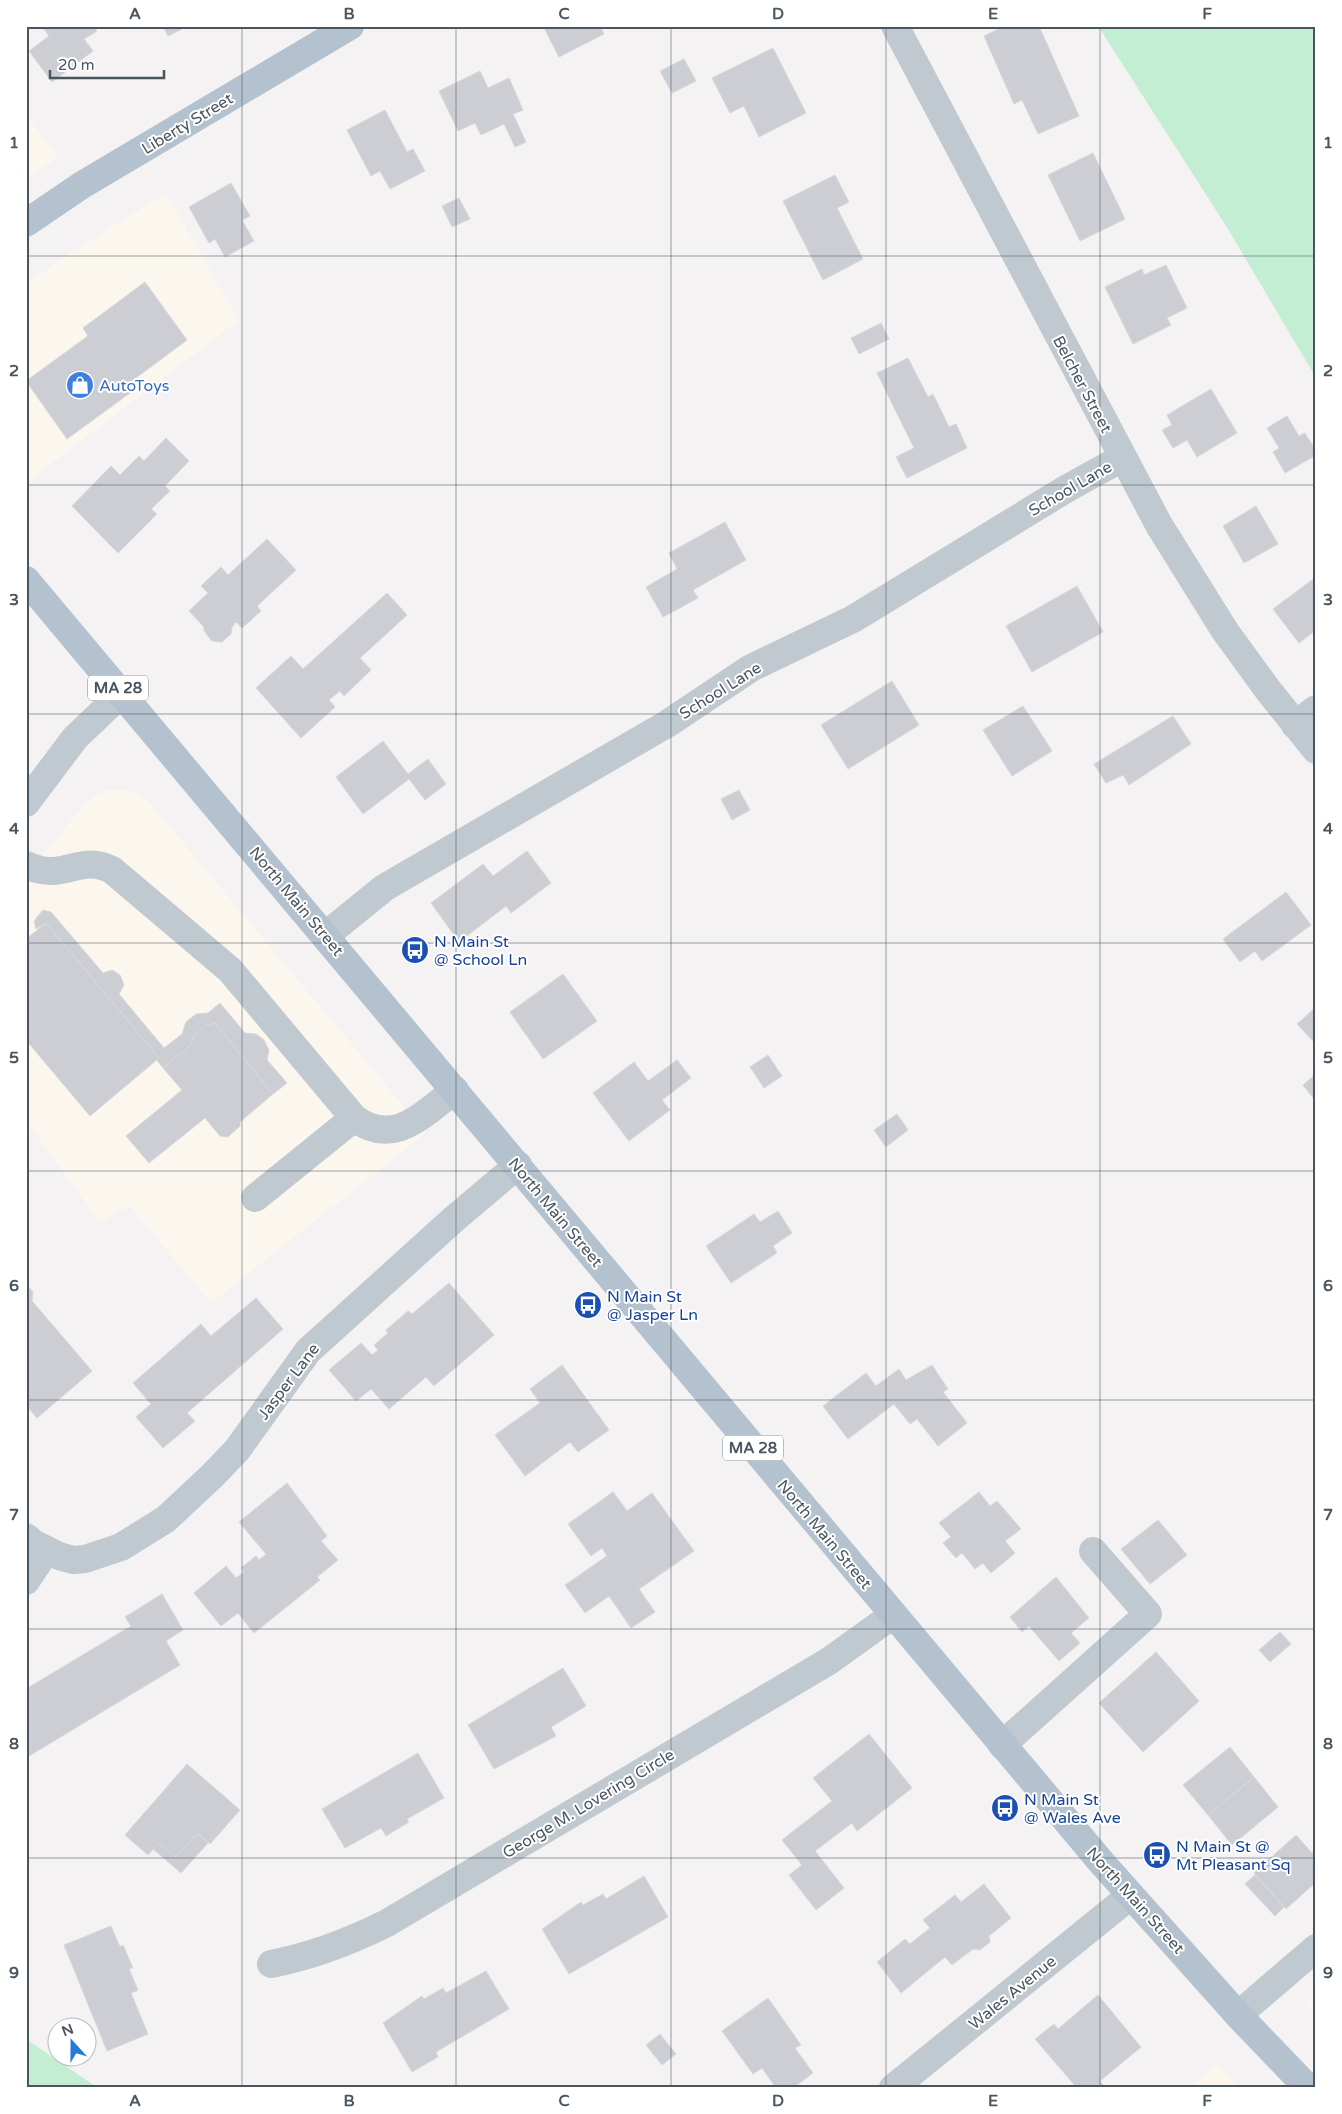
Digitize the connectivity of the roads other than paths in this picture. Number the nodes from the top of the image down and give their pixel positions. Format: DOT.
graph roads {
  1 [pos="350,26"];
  2 [pos="895,26"];
  3 [pos="26,223"];
  4 [pos="1122,458"];
  5 [pos="26,580"];
  6 [pos="122,693"];
  7 [pos="1306,717"];
  8 [pos="1316,750"];
  9 [pos="26,803"];
  10 [pos="26,864"];
  11 [pos="326,935"];
  12 [pos="455,1090"];
  13 [pos="354,1118"];
  14 [pos="518,1165"];
  15 [pos="255,1198"];
  16 [pos="36,1544"];
  17 [pos="1093,1551"];
  18 [pos="26,1580"];
  19 [pos="893,1615"];
  20 [pos="1002,1745"];
  21 [pos="1130,1896"];
  22 [pos="1316,1948"];
  23 [pos="271,1964"];
  24 [pos="1238,2015"];
  25 [pos="893,2088"];
  26 [pos="1308,2088"];
  1 -- 3 [label="main road, Liberty Street"];
  2 -- 4 [label="street, Belcher Street"];
  4 -- 7 [label="street, Belcher Street"];
  4 -- 11 [label="street, School Lane"];
  5 -- 6 [label="main road, North Main Street / MA 28"];
  6 -- 9 [label="street"];
  6 -- 11 [label="main road, North Main Street / MA 28"];
  7 -- 8 [label="street, Belcher Street"];
  10 -- 13 [label="street"];
  11 -- 12 [label="main road, North Main Street / MA 28"];
  12 -- 13 [label="street"];
  12 -- 14 [label="main road, North Main Street / MA 28"];
  13 -- 15 [label="street"];
  14 -- 16 [label="street, Jasper Lane"];
  14 -- 19 [label="main road, North Main Street / MA 28"];
  16 -- 18 [label="street, Jasper Lane"];
  17 -- 20 [label="street"];
  19 -- 20 [label="main road, North Main Street / MA 28"];
  19 -- 23 [label="street, George M. Lovering Circle"];
  20 -- 21 [label="main road, North Main Street / MA 28"];
  21 -- 24 [label="main road, North Main Street / MA 28"];
  21 -- 25 [label="street, Wales Avenue"];
  22 -- 24 [label="street"];
  24 -- 26 [label="main road, North Main Street / MA 28"];
}
